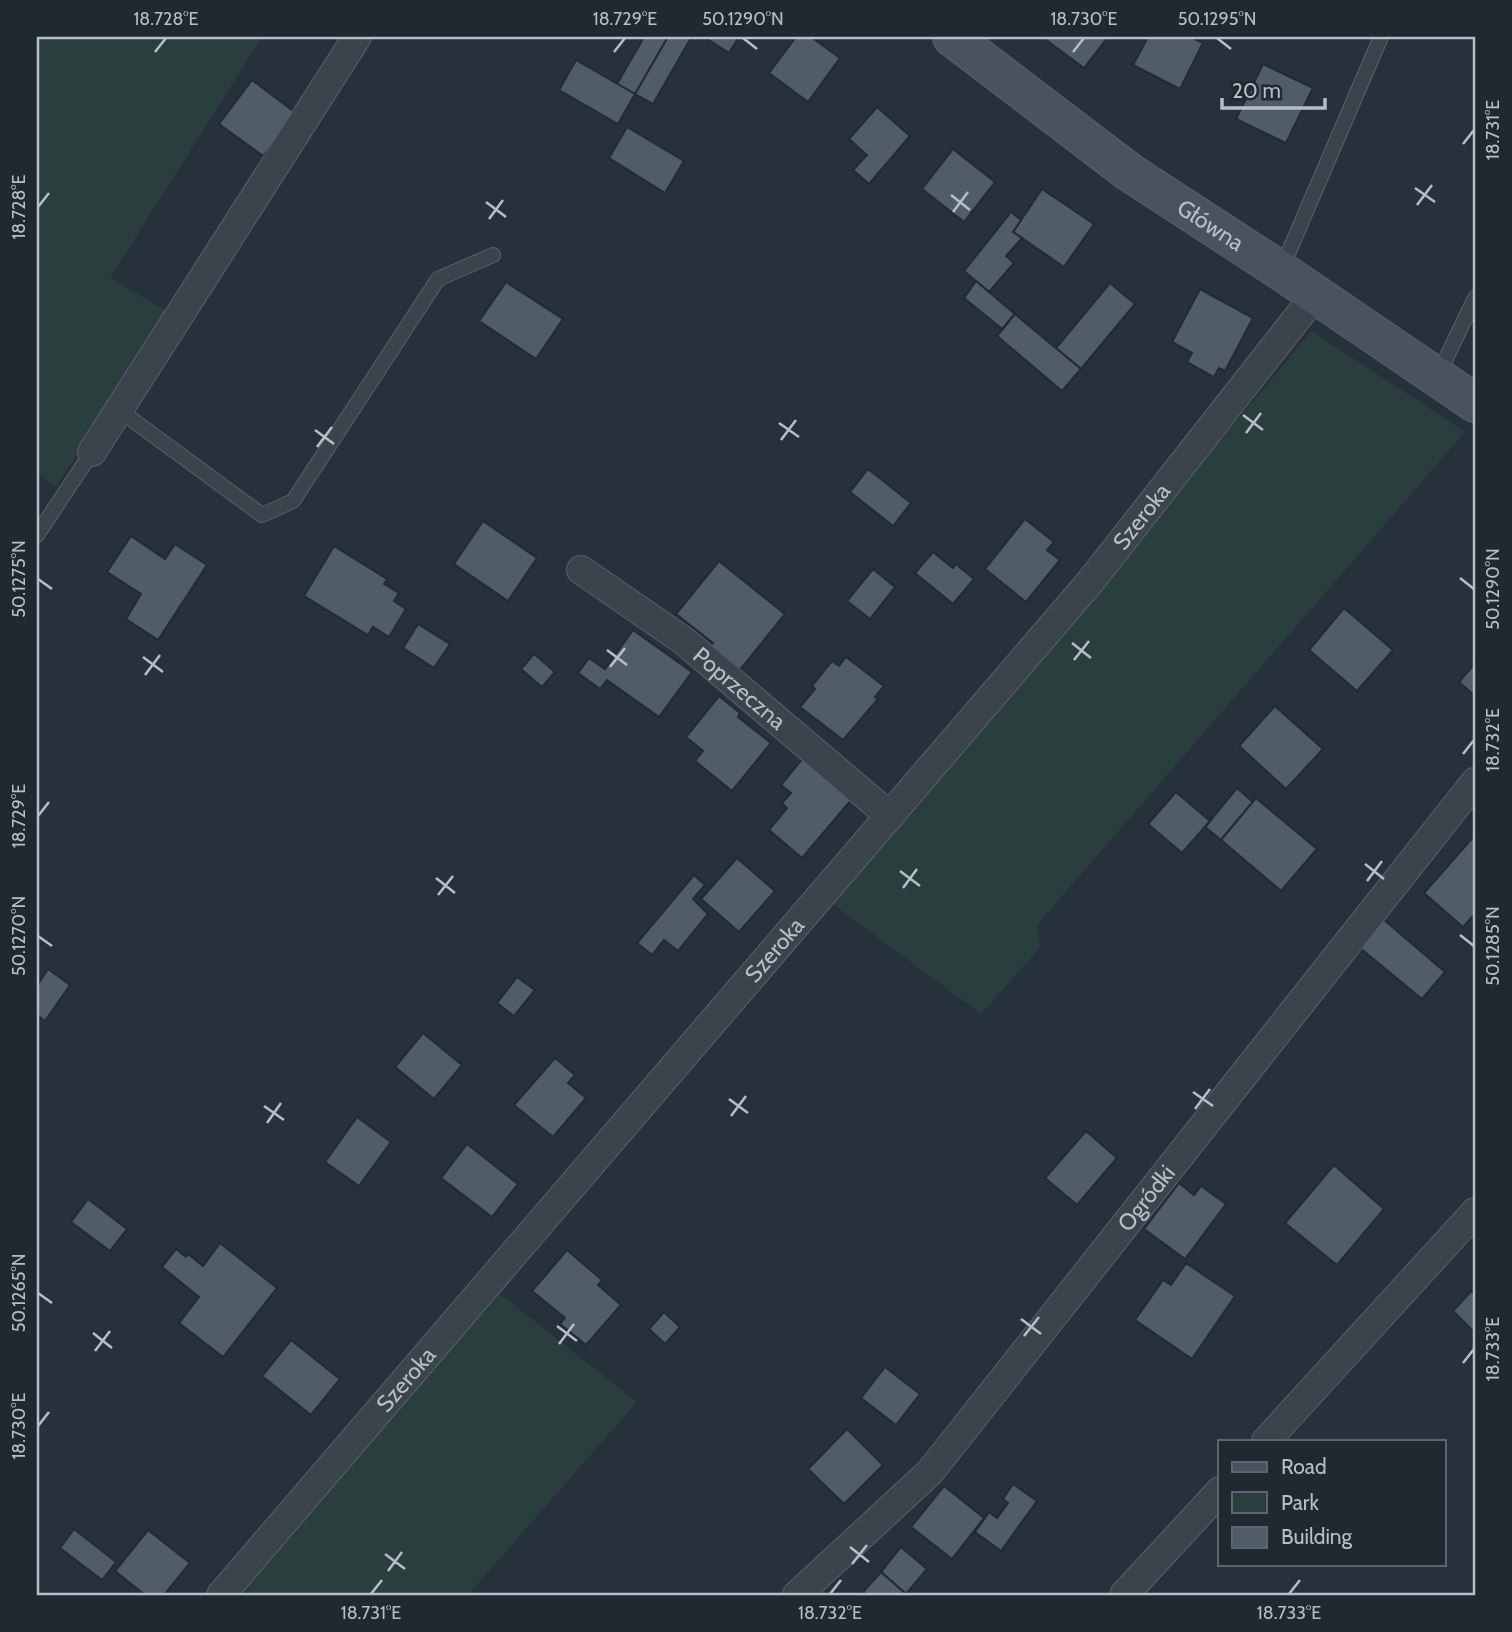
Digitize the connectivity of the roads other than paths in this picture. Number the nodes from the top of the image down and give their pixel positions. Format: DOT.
graph roads {
  1 [pos="357,37"];
  2 [pos="954,37"];
  3 [pos="1381,37"];
  4 [pos="493,255"];
  5 [pos="1281,271"];
  6 [pos="1316,294"];
  7 [pos="1475,298"];
  8 [pos="1438,376"];
  9 [pos="1475,403"];
  10 [pos="119,410"];
  11 [pos="92,452"];
  12 [pos="37,535"];
  13 [pos="581,570"];
  14 [pos="1475,782"];
  15 [pos="890,816"];
  16 [pos="1475,1212"];
  17 [pos="1267,1440"];
  18 [pos="1218,1493"];
  19 [pos="221,1595"];
  20 [pos="797,1595"];
  21 [pos="1124,1595"];
  1 -- 10 [label="street"];
  2 -- 5 [label="main road, Główna"];
  3 -- 5 [label="lane"];
  4 -- 10 [label="lane"];
  5 -- 6 [label="main road, Główna"];
  6 -- 8 [label="main road, Główna"];
  6 -- 15 [label="street, Szeroka"];
  7 -- 8 [label="lane"];
  8 -- 9 [label="main road, Główna"];
  10 -- 11 [label="street"];
  11 -- 12 [label="lane"];
  13 -- 15 [label="street, Poprzeczna"];
  14 -- 20 [label="street, Ogródki"];
  15 -- 19 [label="street, Szeroka"];
  16 -- 17 [label="street"];
  18 -- 21 [label="street"];
}
